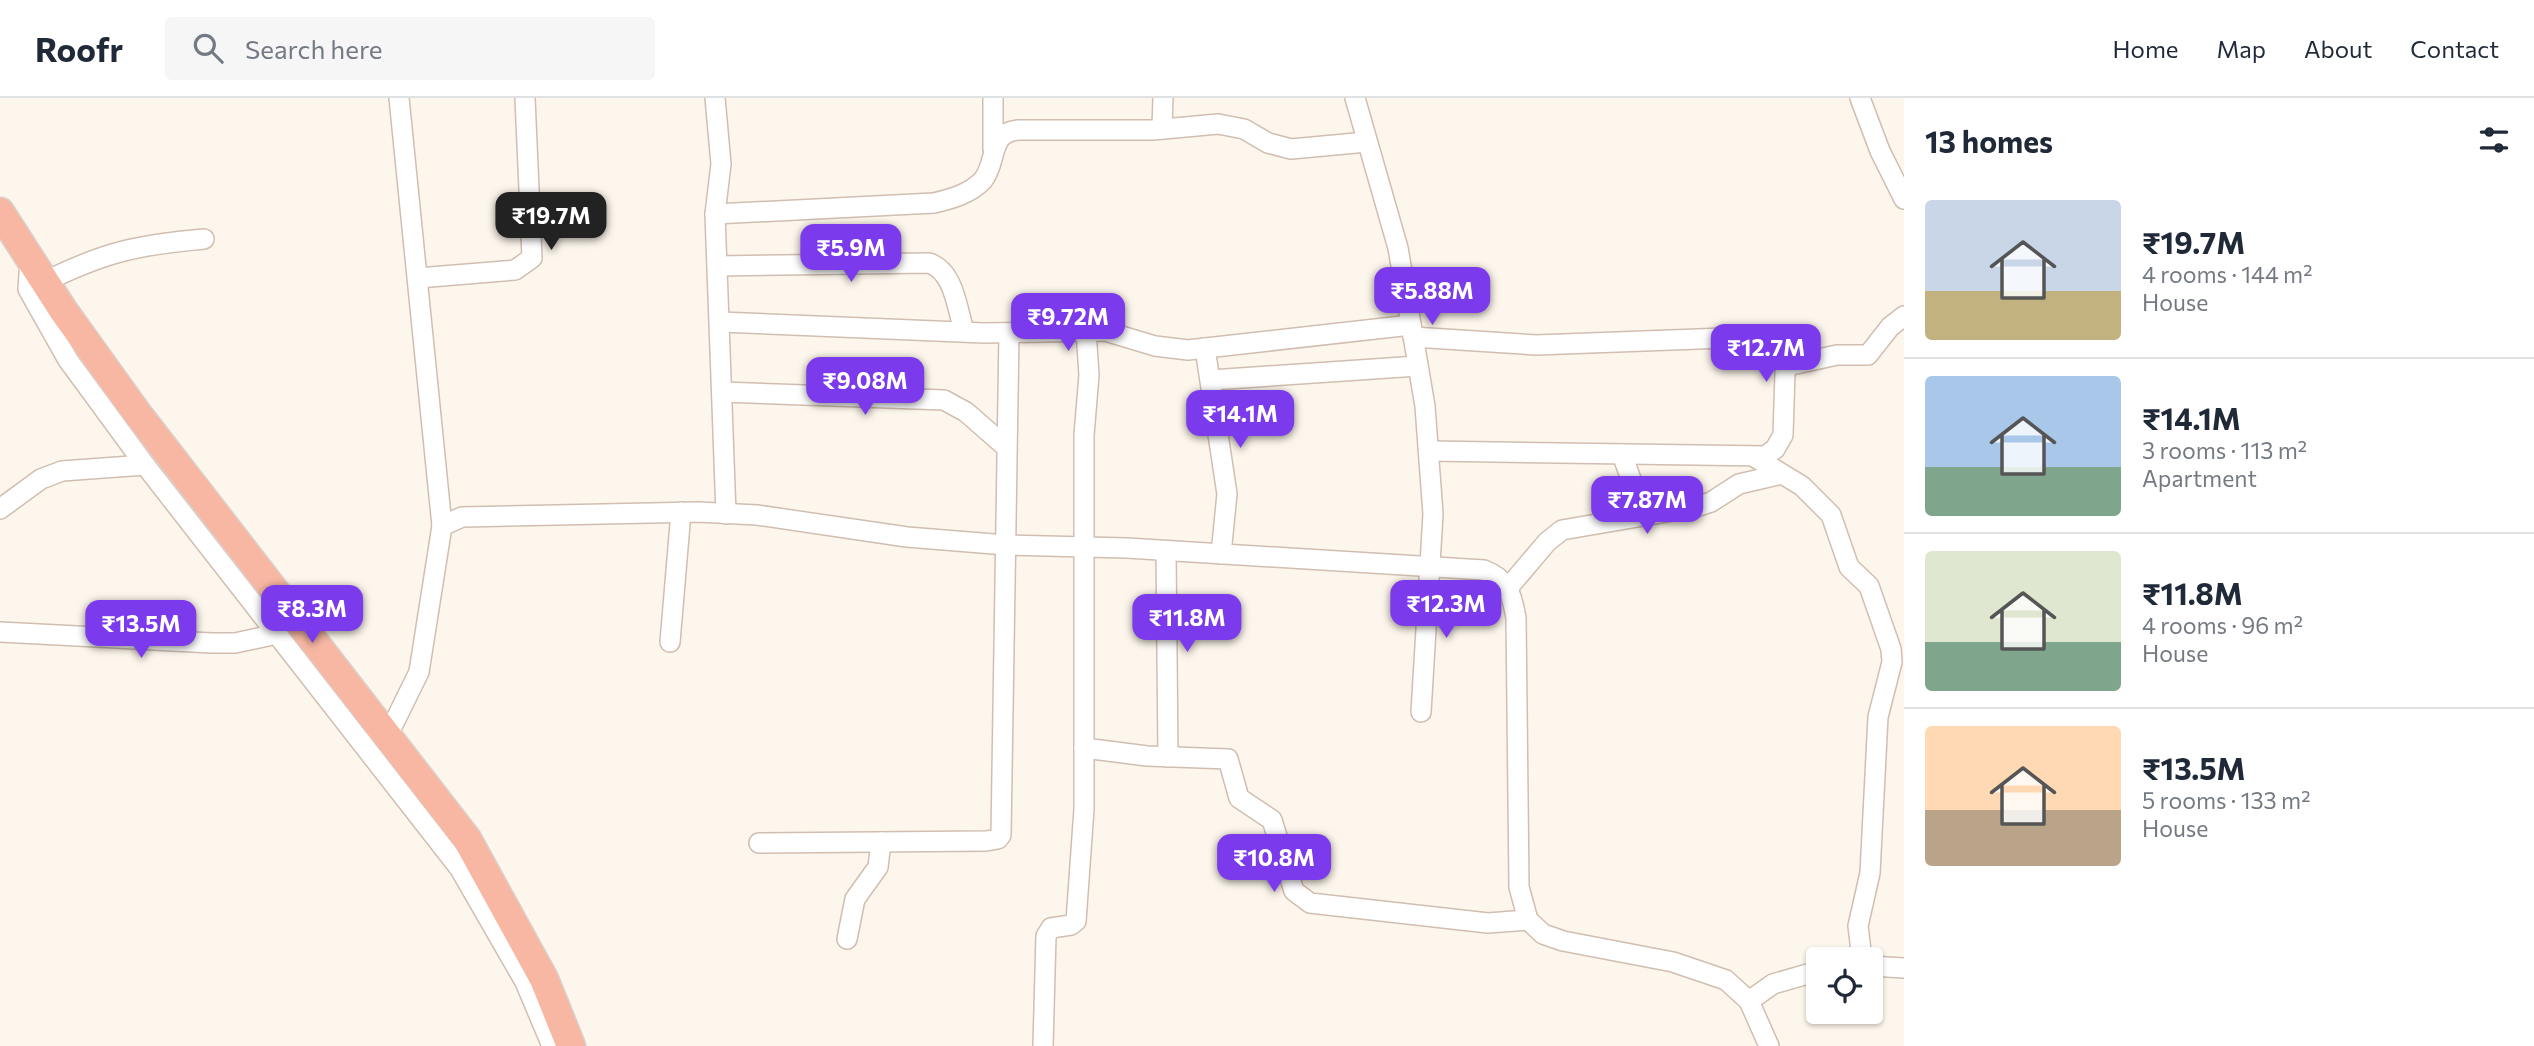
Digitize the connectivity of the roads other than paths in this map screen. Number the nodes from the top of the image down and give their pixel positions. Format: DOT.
graph roads {
  1 [pos="399,98"];
  2 [pos="525,98"];
  3 [pos="715,98"];
  4 [pos="993,98"];
  5 [pos="1163,98"];
  6 [pos="1355,98"];
  7 [pos="1860,98"];
  8 [pos="1162,129"];
  9 [pos="1367,142"];
  10 [pos="993,150"];
  11 [pos="1904,199"];
  12 [pos="0,212"];
  13 [pos="715,214"];
  14 [pos="204,239"];
  15 [pos="717,266"];
  16 [pos="41,273"];
  17 [pos="418,278"];
  18 [pos="1904,316"];
  19 [pos="720,322"];
  20 [pos="964,331"];
  21 [pos="1086,331"];
  22 [pos="1412,331"];
  23 [pos="1009,333"];
  24 [pos="1205,348"];
  25 [pos="1418,366"];
  26 [pos="1787,366"];
  27 [pos="1211,380"];
  28 [pos="722,392"];
  29 [pos="1006,447"];
  30 [pos="1430,451"];
  31 [pos="1622,454"];
  32 [pos="1756,458"];
  33 [pos="145,465"];
  34 [pos="1782,474"];
  35 [pos="0,509"];
  36 [pos="681,512"];
  37 [pos="726,513"];
  38 [pos="1644,516"];
  39 [pos="442,526"];
  40 [pos="1006,545"];
  41 [pos="1086,547"];
  42 [pos="1166,551"];
  43 [pos="1221,554"];
  44 [pos="1430,566"];
  45 [pos="1508,587"];
  46 [pos="0,632"];
  47 [pos="277,634"];
  48 [pos="670,642"];
  49 [pos="1422,712"];
  50 [pos="390,732"];
  51 [pos="1084,748"];
  52 [pos="1168,757"];
  53 [pos="881,842"];
  54 [pos="759,843"];
  55 [pos="1528,920"];
  56 [pos="847,939"];
  57 [pos="1861,947"];
  58 [pos="1883,967"];
  59 [pos="1904,968"];
  60 [pos="1806,974"];
  61 [pos="1749,1001"];
  62 [pos="552,1046"];
  63 [pos="570,1046"];
  64 [pos="581,1046"];
  65 [pos="1043,1046"];
  66 [pos="1769,1046"];
  1 -- 17 [label="street"];
  2 -- 17 [label="street"];
  3 -- 13 [label="street"];
  4 -- 10 [label="street"];
  5 -- 8 [label="street"];
  6 -- 9 [label="street"];
  7 -- 11 [label="street"];
  8 -- 9 [label="street"];
  8 -- 10 [label="street"];
  9 -- 22 [label="street"];
  10 -- 13 [label="street"];
  12 -- 16 [label="highway"];
  13 -- 15 [label="street"];
  14 -- 16 [label="street"];
  15 -- 19 [label="street"];
  15 -- 20 [label="street"];
  16 -- 33 [label="street"];
  16 -- 50 [label="street"];
  16 -- 63 [label="highway"];
  17 -- 39 [label="street"];
  18 -- 26 [label="street"];
  19 -- 20 [label="street"];
  19 -- 28 [label="street"];
  20 -- 23 [label="street"];
  21 -- 23 [label="street"];
  21 -- 24 [label="street"];
  21 -- 41 [label="street"];
  22 -- 24 [label="street"];
  22 -- 25 [label="street"];
  22 -- 26 [label="street"];
  23 -- 29 [label="street"];
  24 -- 27 [label="street"];
  25 -- 27 [label="street"];
  25 -- 30 [label="street"];
  26 -- 32 [label="street"];
  27 -- 43 [label="street"];
  28 -- 29 [label="street"];
  28 -- 37 [label="street"];
  29 -- 40 [label="street"];
  30 -- 31 [label="street"];
  30 -- 44 [label="street"];
  31 -- 32 [label="street"];
  31 -- 38 [label="street"];
  32 -- 34 [label="street"];
  33 -- 35 [label="street"];
  33 -- 47 [label="street"];
  34 -- 38 [label="street"];
  34 -- 57 [label="street"];
  36 -- 37 [label="street"];
  36 -- 39 [label="street"];
  36 -- 48 [label="street"];
  37 -- 40 [label="street"];
  38 -- 45 [label="street"];
  39 -- 50 [label="street"];
  40 -- 41 [label="street"];
  40 -- 53 [label="street"];
  41 -- 42 [label="street"];
  41 -- 51 [label="street"];
  42 -- 43 [label="street"];
  42 -- 52 [label="street"];
  43 -- 44 [label="street"];
  44 -- 45 [label="street"];
  44 -- 49 [label="street"];
  45 -- 55 [label="street"];
  46 -- 47 [label="street"];
  47 -- 62 [label="street"];
  50 -- 64 [label="street"];
  51 -- 52 [label="street"];
  51 -- 65 [label="street"];
  52 -- 55 [label="street"];
  53 -- 54 [label="street"];
  53 -- 56 [label="street"];
  55 -- 61 [label="street"];
  58 -- 59 [label="street"];
  60 -- 61 [label="street"];
  61 -- 66 [label="street"];
}
